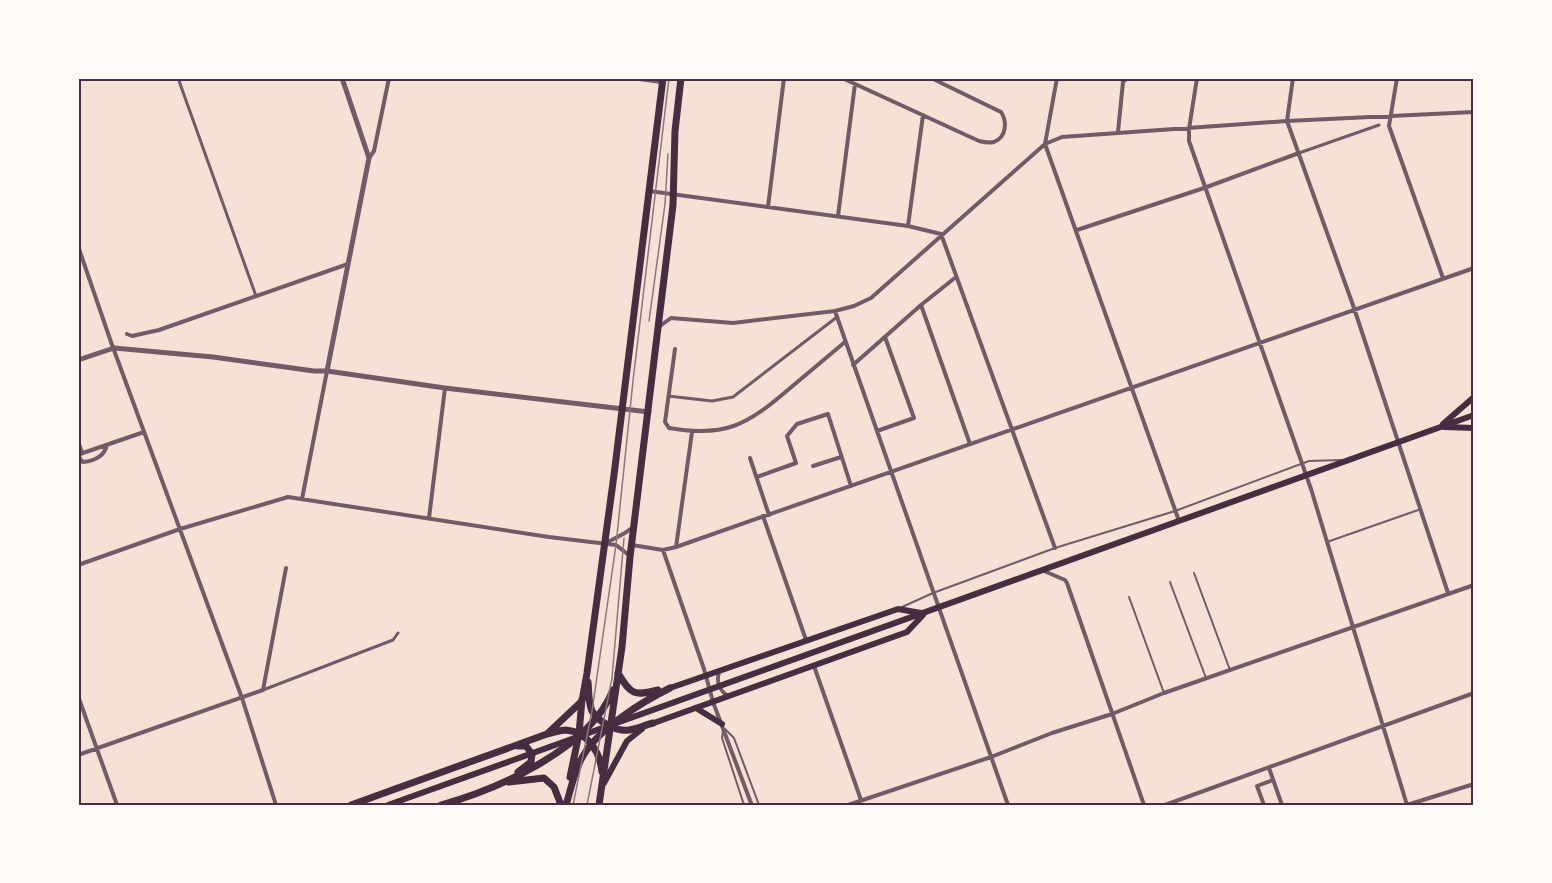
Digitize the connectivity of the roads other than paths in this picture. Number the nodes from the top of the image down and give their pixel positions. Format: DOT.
graph roads {
  1 [pos="178,78"];
  2 [pos="342,78"];
  3 [pos="389,78"];
  4 [pos="632,78"];
  5 [pos="681,78"];
  6 [pos="784,78"];
  7 [pos="842,78"];
  8 [pos="931,78"];
  9 [pos="1058,78"];
  10 [pos="1127,78"];
  11 [pos="1197,78"];
  12 [pos="1293,78"];
  13 [pos="1397,78"];
  14 [pos="662,80"];
  15 [pos="855,84"];
  16 [pos="1474,112"];
  17 [pos="923,115"];
  18 [pos="1390,115"];
  19 [pos="1287,121"];
  20 [pos="1379,125"];
  21 [pos="1189,129"];
  22 [pos="1118,132"];
  23 [pos="1046,144"];
  24 [pos="1299,153"];
  25 [pos="369,158"];
  26 [pos="1204,188"];
  27 [pos="648,190"];
  28 [pos="674,194"];
  29 [pos="768,207"];
  30 [pos="838,216"];
  31 [pos="908,226"];
  32 [pos="1077,230"];
  33 [pos="941,234"];
  34 [pos="78,246"];
  35 [pos="348,264"];
  36 [pos="1474,268"];
  37 [pos="956,277"];
  38 [pos="1443,278"];
  39 [pos="256,296"];
  40 [pos="921,305"];
  41 [pos="1354,308"];
  42 [pos="835,311"];
  43 [pos="837,317"];
  44 [pos="660,326"];
  45 [pos="127,334"];
  46 [pos="885,337"];
  47 [pos="845,342"];
  48 [pos="1259,342"];
  49 [pos="114,348"];
  50 [pos="675,349"];
  51 [pos="78,360"];
  52 [pos="853,365"];
  53 [pos="327,370"];
  54 [pos="1132,387"];
  55 [pos="445,388"];
  56 [pos="668,396"];
  57 [pos="1474,397"];
  58 [pos="622,410"];
  59 [pos="649,412"];
  60 [pos="1474,415"];
  61 [pos="1441,427"];
  62 [pos="1474,428"];
  63 [pos="1011,429"];
  64 [pos="876,431"];
  65 [pos="144,432"];
  66 [pos="692,432"];
  67 [pos="78,441"];
  68 [pos="1399,441"];
  69 [pos="970,444"];
  70 [pos="107,446"];
  71 [pos="82,453"];
  72 [pos="841,457"];
  73 [pos="750,458"];
  74 [pos="1347,460"];
  75 [pos="1302,464"];
  76 [pos="813,466"];
  77 [pos="891,473"];
  78 [pos="1306,475"];
  79 [pos="757,477"];
  80 [pos="851,486"];
  81 [pos="302,499"];
  82 [pos="1421,509"];
  83 [pos="1175,511"];
  84 [pos="769,515"];
  85 [pos="763,516"];
  86 [pos="429,518"];
  87 [pos="1179,522"];
  88 [pos="636,524"];
  89 [pos="180,529"];
  90 [pos="1327,542"];
  91 [pos="605,544"];
  92 [pos="632,545"];
  93 [pos="676,547"];
  94 [pos="1055,548"];
  95 [pos="663,550"];
  96 [pos="630,557"];
  97 [pos="78,564"];
  98 [pos="286,568"];
  99 [pos="1043,571"];
  100 [pos="1194,573"];
  101 [pos="1170,582"];
  102 [pos="1474,585"];
  103 [pos="933,593"];
  104 [pos="1448,593"];
  105 [pos="1129,597"];
  106 [pos="898,609"];
  107 [pos="938,609"];
  108 [pos="925,613"];
  109 [pos="1353,626"];
  110 [pos="398,633"];
  111 [pos="806,641"];
  112 [pos="814,665"];
  113 [pos="1230,670"];
  114 [pos="719,672"];
  115 [pos="587,673"];
  116 [pos="618,673"];
  117 [pos="706,676"];
  118 [pos="1206,678"];
  119 [pos="670,688"];
  120 [pos="263,690"];
  121 [pos="1164,693"];
  122 [pos="1474,693"];
  123 [pos="78,696"];
  124 [pos="729,696"];
  125 [pos="242,698"];
  126 [pos="582,701"];
  127 [pos="713,702"];
  128 [pos="695,708"];
  129 [pos="1112,714"];
  130 [pos="597,717"];
  131 [pos="653,723"];
  132 [pos="611,726"];
  133 [pos="722,726"];
  134 [pos="1383,727"];
  135 [pos="547,734"];
  136 [pos="579,734"];
  137 [pos="591,744"];
  138 [pos="514,746"];
  139 [pos="97,748"];
  140 [pos="78,754"];
  141 [pos="991,757"];
  142 [pos="1269,768"];
  143 [pos="1273,780"];
  144 [pos="501,784"];
  145 [pos="603,784"];
  146 [pos="1474,784"];
  147 [pos="861,800"];
  148 [pos="751,803"];
  149 [pos="117,805"];
  150 [pos="276,805"];
  151 [pos="351,805"];
  152 [pos="387,805"];
  153 [pos="441,805"];
  154 [pos="564,805"];
  155 [pos="599,805"];
  156 [pos="744,805"];
  157 [pos="759,805"];
  158 [pos="848,805"];
  159 [pos="1008,805"];
  160 [pos="1144,805"];
  161 [pos="1165,805"];
  162 [pos="1264,805"];
  163 [pos="1282,805"];
  164 [pos="1407,805"];
  1 -- 39 [label="street"];
  2 -- 25 [label="street"];
  3 -- 25 [label="street"];
  4 -- 14 [label="street"];
  5 -- 28 [label="main road"];
  6 -- 29 [label="street"];
  7 -- 15 [label="street"];
  8 -- 17 [label="street"];
  9 -- 23 [label="street"];
  10 -- 22 [label="street"];
  11 -- 21 [label="street"];
  12 -- 19 [label="street"];
  13 -- 18 [label="street"];
  14 -- 27 [label="main road"];
  15 -- 17 [label="street"];
  15 -- 30 [label="street"];
  16 -- 18 [label="street"];
  17 -- 31 [label="street"];
  18 -- 19 [label="street"];
  18 -- 38 [label="street"];
  19 -- 21 [label="street"];
  19 -- 24 [label="street"];
  20 -- 24 [label="street"];
  21 -- 22 [label="street"];
  21 -- 26 [label="street"];
  22 -- 23 [label="street"];
  23 -- 32 [label="street"];
  23 -- 33 [label="street"];
  24 -- 26 [label="street"];
  24 -- 41 [label="street"];
  25 -- 35 [label="street"];
  26 -- 32 [label="street"];
  26 -- 48 [label="street"];
  27 -- 28 [label="street"];
  27 -- 58 [label="main road"];
  28 -- 29 [label="street"];
  28 -- 44 [label="main road"];
  29 -- 30 [label="street"];
  30 -- 31 [label="street"];
  31 -- 33 [label="street"];
  32 -- 54 [label="street"];
  33 -- 37 [label="street"];
  33 -- 42 [label="street"];
  34 -- 49 [label="street"];
  35 -- 39 [label="street"];
  35 -- 53 [label="street"];
  36 -- 38 [label="street"];
  37 -- 40 [label="street"];
  37 -- 63 [label="street"];
  38 -- 41 [label="street"];
  39 -- 45 [label="street"];
  40 -- 46 [label="street"];
  40 -- 69 [label="street"];
  41 -- 48 [label="street"];
  41 -- 68 [label="street"];
  42 -- 43 [label="street"];
  42 -- 44 [label="street"];
  43 -- 47 [label="street"];
  43 -- 56 [label="street"];
  44 -- 59 [label="main road"];
  46 -- 52 [label="street"];
  46 -- 64 [label="street"];
  47 -- 52 [label="street"];
  47 -- 66 [label="street"];
  48 -- 54 [label="street"];
  48 -- 75 [label="street"];
  49 -- 51 [label="street"];
  49 -- 53 [label="street"];
  49 -- 65 [label="street"];
  50 -- 56 [label="street"];
  52 -- 64 [label="street"];
  53 -- 55 [label="street"];
  53 -- 81 [label="street"];
  54 -- 63 [label="street"];
  54 -- 83 [label="street"];
  55 -- 58 [label="street"];
  55 -- 86 [label="street"];
  56 -- 66 [label="street"];
  57 -- 61 [label="main road"];
  58 -- 59 [label="street"];
  58 -- 91 [label="main road"];
  59 -- 88 [label="main road"];
  60 -- 61 [label="main road"];
  61 -- 62 [label="main road"];
  61 -- 68 [label="main road"];
  63 -- 69 [label="street"];
  63 -- 94 [label="street"];
  64 -- 77 [label="street"];
  65 -- 70 [label="street"];
  65 -- 89 [label="street"];
  66 -- 93 [label="street"];
  67 -- 71 [label="street"];
  68 -- 74 [label="main road"];
  68 -- 82 [label="street"];
  69 -- 77 [label="street"];
  70 -- 71 [label="street"];
  70 -- 71 [label="street"];
  72 -- 76 [label="street"];
  72 -- 79 [label="street"];
  72 -- 80 [label="street"];
  73 -- 79 [label="street"];
  74 -- 75 [label="lane"];
  74 -- 78 [label="main road"];
  75 -- 78 [label="street"];
  75 -- 83 [label="lane"];
  77 -- 80 [label="street"];
  77 -- 103 [label="street"];
  78 -- 87 [label="main road"];
  78 -- 90 [label="street"];
  79 -- 84 [label="street"];
  80 -- 84 [label="street"];
  81 -- 86 [label="street"];
  81 -- 89 [label="street"];
  82 -- 90 [label="lane"];
  82 -- 104 [label="street"];
  83 -- 87 [label="street"];
  83 -- 94 [label="lane"];
  84 -- 85 [label="street"];
  85 -- 93 [label="street"];
  85 -- 111 [label="street"];
  86 -- 91 [label="street"];
  87 -- 99 [label="main road"];
  88 -- 91 [label="street"];
  88 -- 92 [label="main road"];
  89 -- 97 [label="street"];
  89 -- 125 [label="street"];
  90 -- 109 [label="street"];
  91 -- 96 [label="street"];
  91 -- 115 [label="main road"];
  92 -- 95 [label="street"];
  92 -- 96 [label="main road"];
  93 -- 95 [label="street"];
  94 -- 103 [label="lane"];
  95 -- 117 [label="street"];
  96 -- 116 [label="main road"];
  98 -- 120 [label="street"];
  99 -- 107 [label="main road"];
  99 -- 129 [label="street"];
  100 -- 113 [label="lane"];
  101 -- 118 [label="lane"];
  102 -- 104 [label="street"];
  103 -- 106 [label="lane"];
  103 -- 107 [label="street"];
  104 -- 109 [label="street"];
  105 -- 121 [label="lane"];
  106 -- 108 [label="main road"];
  106 -- 111 [label="main road"];
  107 -- 108 [label="main road"];
  107 -- 141 [label="street"];
  108 -- 112 [label="main road"];
  108 -- 152 [label="main road"];
  109 -- 113 [label="street"];
  109 -- 134 [label="street"];
  110 -- 120 [label="street"];
  111 -- 114 [label="main road"];
  112 -- 124 [label="main road"];
  112 -- 147 [label="street"];
  113 -- 118 [label="street"];
  114 -- 117 [label="main road"];
  114 -- 124 [label="street"];
  115 -- 126 [label="main road"];
  115 -- 130 [label="main road"];
  116 -- 119 [label="main road"];
  116 -- 130 [label="main road"];
  116 -- 132 [label="main road"];
  117 -- 119 [label="main road"];
  117 -- 127 [label="street"];
  118 -- 121 [label="street"];
  119 -- 132 [label="main road"];
  120 -- 125 [label="street"];
  121 -- 129 [label="street"];
  122 -- 134 [label="street"];
  123 -- 139 [label="street"];
  124 -- 127 [label="main road"];
  125 -- 139 [label="street"];
  125 -- 150 [label="street"];
  126 -- 135 [label="main road"];
  126 -- 136 [label="main road"];
  127 -- 128 [label="main road"];
  127 -- 133 [label="street"];
  128 -- 131 [label="main road"];
  128 -- 133 [label="main road"];
  129 -- 141 [label="street"];
  129 -- 160 [label="street"];
  130 -- 132 [label="main road"];
  130 -- 136 [label="main road"];
  131 -- 132 [label="main road"];
  131 -- 145 [label="main road"];
  132 -- 137 [label="main road"];
  132 -- 145 [label="main road"];
  133 -- 148 [label="street"];
  133 -- 156 [label="lane"];
  133 -- 157 [label="lane"];
  134 -- 142 [label="street"];
  134 -- 164 [label="street"];
  135 -- 136 [label="main road"];
  135 -- 138 [label="main road"];
  136 -- 137 [label="main road"];
  136 -- 144 [label="main road"];
  136 -- 154 [label="main road"];
  137 -- 145 [label="main road"];
  137 -- 154 [label="main road"];
  138 -- 144 [label="main road"];
  138 -- 151 [label="main road"];
  139 -- 140 [label="street"];
  139 -- 149 [label="street"];
  141 -- 147 [label="street"];
  141 -- 159 [label="street"];
  142 -- 143 [label="street"];
  142 -- 161 [label="street"];
  143 -- 162 [label="street"];
  143 -- 163 [label="street"];
  144 -- 153 [label="main road"];
  144 -- 154 [label="main road"];
  145 -- 155 [label="main road"];
  146 -- 164 [label="street"];
  147 -- 158 [label="street"];
}
